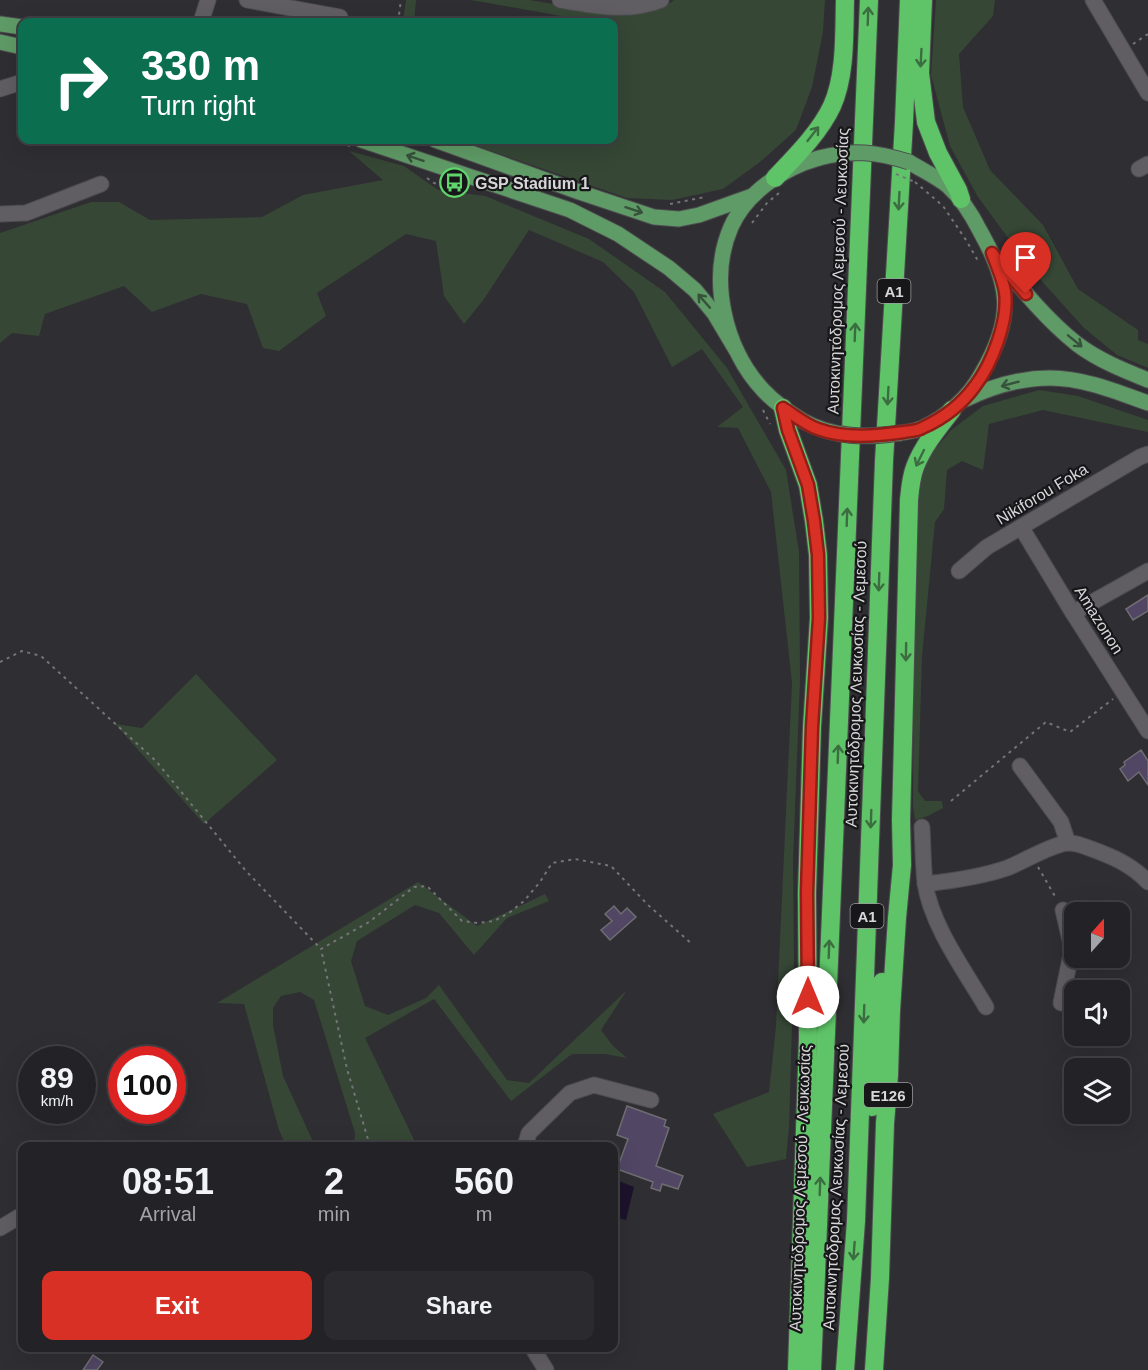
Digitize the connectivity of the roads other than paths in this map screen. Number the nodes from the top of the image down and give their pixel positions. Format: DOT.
graph roads {
  1 [pos="208,0"];
  2 [pos="247,0"];
  3 [pos="560,0"];
  4 [pos="661,0"];
  5 [pos="845,0"];
  6 [pos="869,0"];
  7 [pos="909,0"];
  8 [pos="923,0"];
  9 [pos="1093,0"];
  10 [pos="340,16"];
  11 [pos="202,18"];
  12 [pos="0,24"];
  13 [pos="18,26"];
  14 [pos="0,42"];
  15 [pos="18,45"];
  16 [pos="18,83"];
  17 [pos="0,89"];
  18 [pos="1148,93"];
  19 [pos="373,144"];
  20 [pos="458,144"];
  21 [pos="101,184"];
  22 [pos="779,184"];
  23 [pos="752,196"];
  24 [pos="961,199"];
  25 [pos="0,214"];
  26 [pos="992,253"];
  27 [pos="736,350"];
  28 [pos="1148,380"];
  29 [pos="1148,403"];
  30 [pos="956,406"];
  31 [pos="783,408"];
  32 [pos="1148,454"];
  33 [pos="1021,527"];
  34 [pos="959,571"];
  35 [pos="1148,571"];
  36 [pos="1073,613"];
  37 [pos="1148,731"];
  38 [pos="1020,766"];
  39 [pos="902,820"];
  40 [pos="922,827"];
  41 [pos="1068,843"];
  42 [pos="1148,882"];
  43 [pos="925,884"];
  44 [pos="1063,910"];
  45 [pos="1061,1003"];
  46 [pos="986,1007"];
  47 [pos="651,1100"];
  48 [pos="871,1140"];
  49 [pos="526,1142"];
  50 [pos="18,1217"];
  51 [pos="856,1221"];
  52 [pos="0,1228"];
  53 [pos="535,1352"];
  54 [pos="546,1370"];
  55 [pos="797,1370"];
  56 [pos="812,1370"];
  57 [pos="845,1370"];
  58 [pos="865,1370"];
  59 [pos="874,1370"];
  1 -- 11 [label="street"];
  2 -- 10 [label="street"];
  3 -- 4 [label="street"];
  22 -- 5 [label="highway, one-way"];
  56 -- 6 [label="highway, Αυτοκινητόδρομος Λεμεσού - Λευκωσίας / A1, one-way"];
  7 -- 51 [label="highway, Αυτοκινητόδρομος Λευκωσίας - Λεμεσού / A1, one-way"];
  8 -- 24 [label="highway, one-way"];
  9 -- 18 [label="street"];
  12 -- 13 [label="main road"];
  14 -- 15 [label="main road"];
  16 -- 17 [label="street"];
  27 -- 19 [label="main road, one-way"];
  20 -- 23 [label="main road, one-way"];
  21 -- 25 [label="street"];
  22 -- 23 [label="main road"];
  22 -- 24 [label="main road, bridge"];
  23 -- 27 [label="main road"];
  24 -- 26 [label="main road"];
  26 -- 28 [label="main road, one-way"];
  26 -- 30 [label="main road"];
  27 -- 31 [label="main road"];
  29 -- 30 [label="main road, one-way"];
  30 -- 31 [label="main road, bridge"];
  30 -- 39 [label="highway, one-way"];
  31 -- 55 [label="highway"];
  32 -- 33 [label="street, Nikiforou Foka"];
  33 -- 34 [label="street, Nikiforou Foka"];
  33 -- 36 [label="street, Amazonon"];
  35 -- 36 [label="street"];
  36 -- 37 [label="street, Amazonon"];
  38 -- 41 [label="street"];
  39 -- 48 [label="highway"];
  39 -- 59 [label="highway, E126"];
  40 -- 43 [label="street"];
  41 -- 42 [label="street"];
  41 -- 43 [label="street"];
  43 -- 46 [label="street"];
  44 -- 45 [label="street"];
  47 -- 49 [label="street"];
  48 -- 51 [label="highway"];
  48 -- 58 [label="highway"];
  50 -- 52 [label="street"];
  51 -- 57 [label="highway, Αυτοκινητόδρομος Λευκωσίας - Λεμεσού / A1, one-way"];
  53 -- 54 [label="street"];
}
